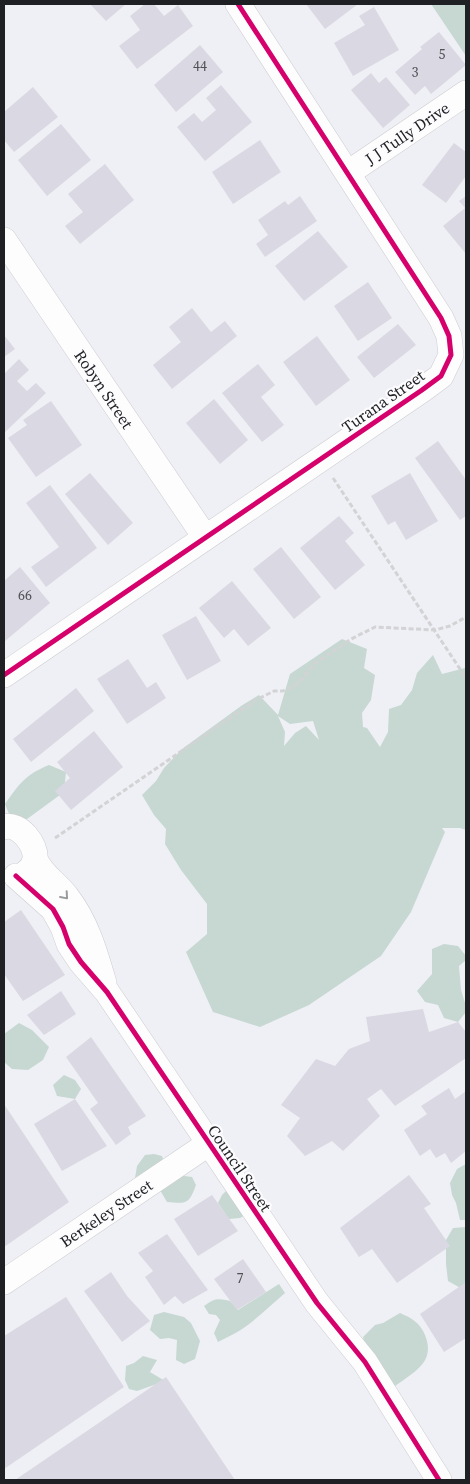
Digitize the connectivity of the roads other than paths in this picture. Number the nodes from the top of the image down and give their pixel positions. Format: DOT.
graph roads {
  1 [pos="238,4"];
  2 [pos="466,94"];
  3 [pos="348,173"];
  4 [pos="4,240"];
  5 [pos="458,357"];
  6 [pos="205,537"];
  7 [pos="4,675"];
  8 [pos="5,824"];
  9 [pos="42,850"];
  10 [pos="8,875"];
  11 [pos="107,992"];
  12 [pos="208,1144"];
  13 [pos="4,1282"];
  14 [pos="439,1480"];
  1 -- 3 [label="street, Turana Street"];
  2 -- 3 [label="street, J J Tully Drive"];
  3 -- 5 [label="street, Turana Street"];
  4 -- 6 [label="street, Robyn Street"];
  5 -- 6 [label="street, Turana Street"];
  6 -- 7 [label="street, Turana Street"];
  8 -- 9 [label="street, Council Street"];
  9 -- 10 [label="street"];
  9 -- 11 [label="street, Council Street, one-way"];
  10 -- 11 [label="street, Council Street"];
  11 -- 12 [label="street, Council Street"];
  12 -- 13 [label="street, Berkeley Street"];
  12 -- 14 [label="street, Council Street"];
}
